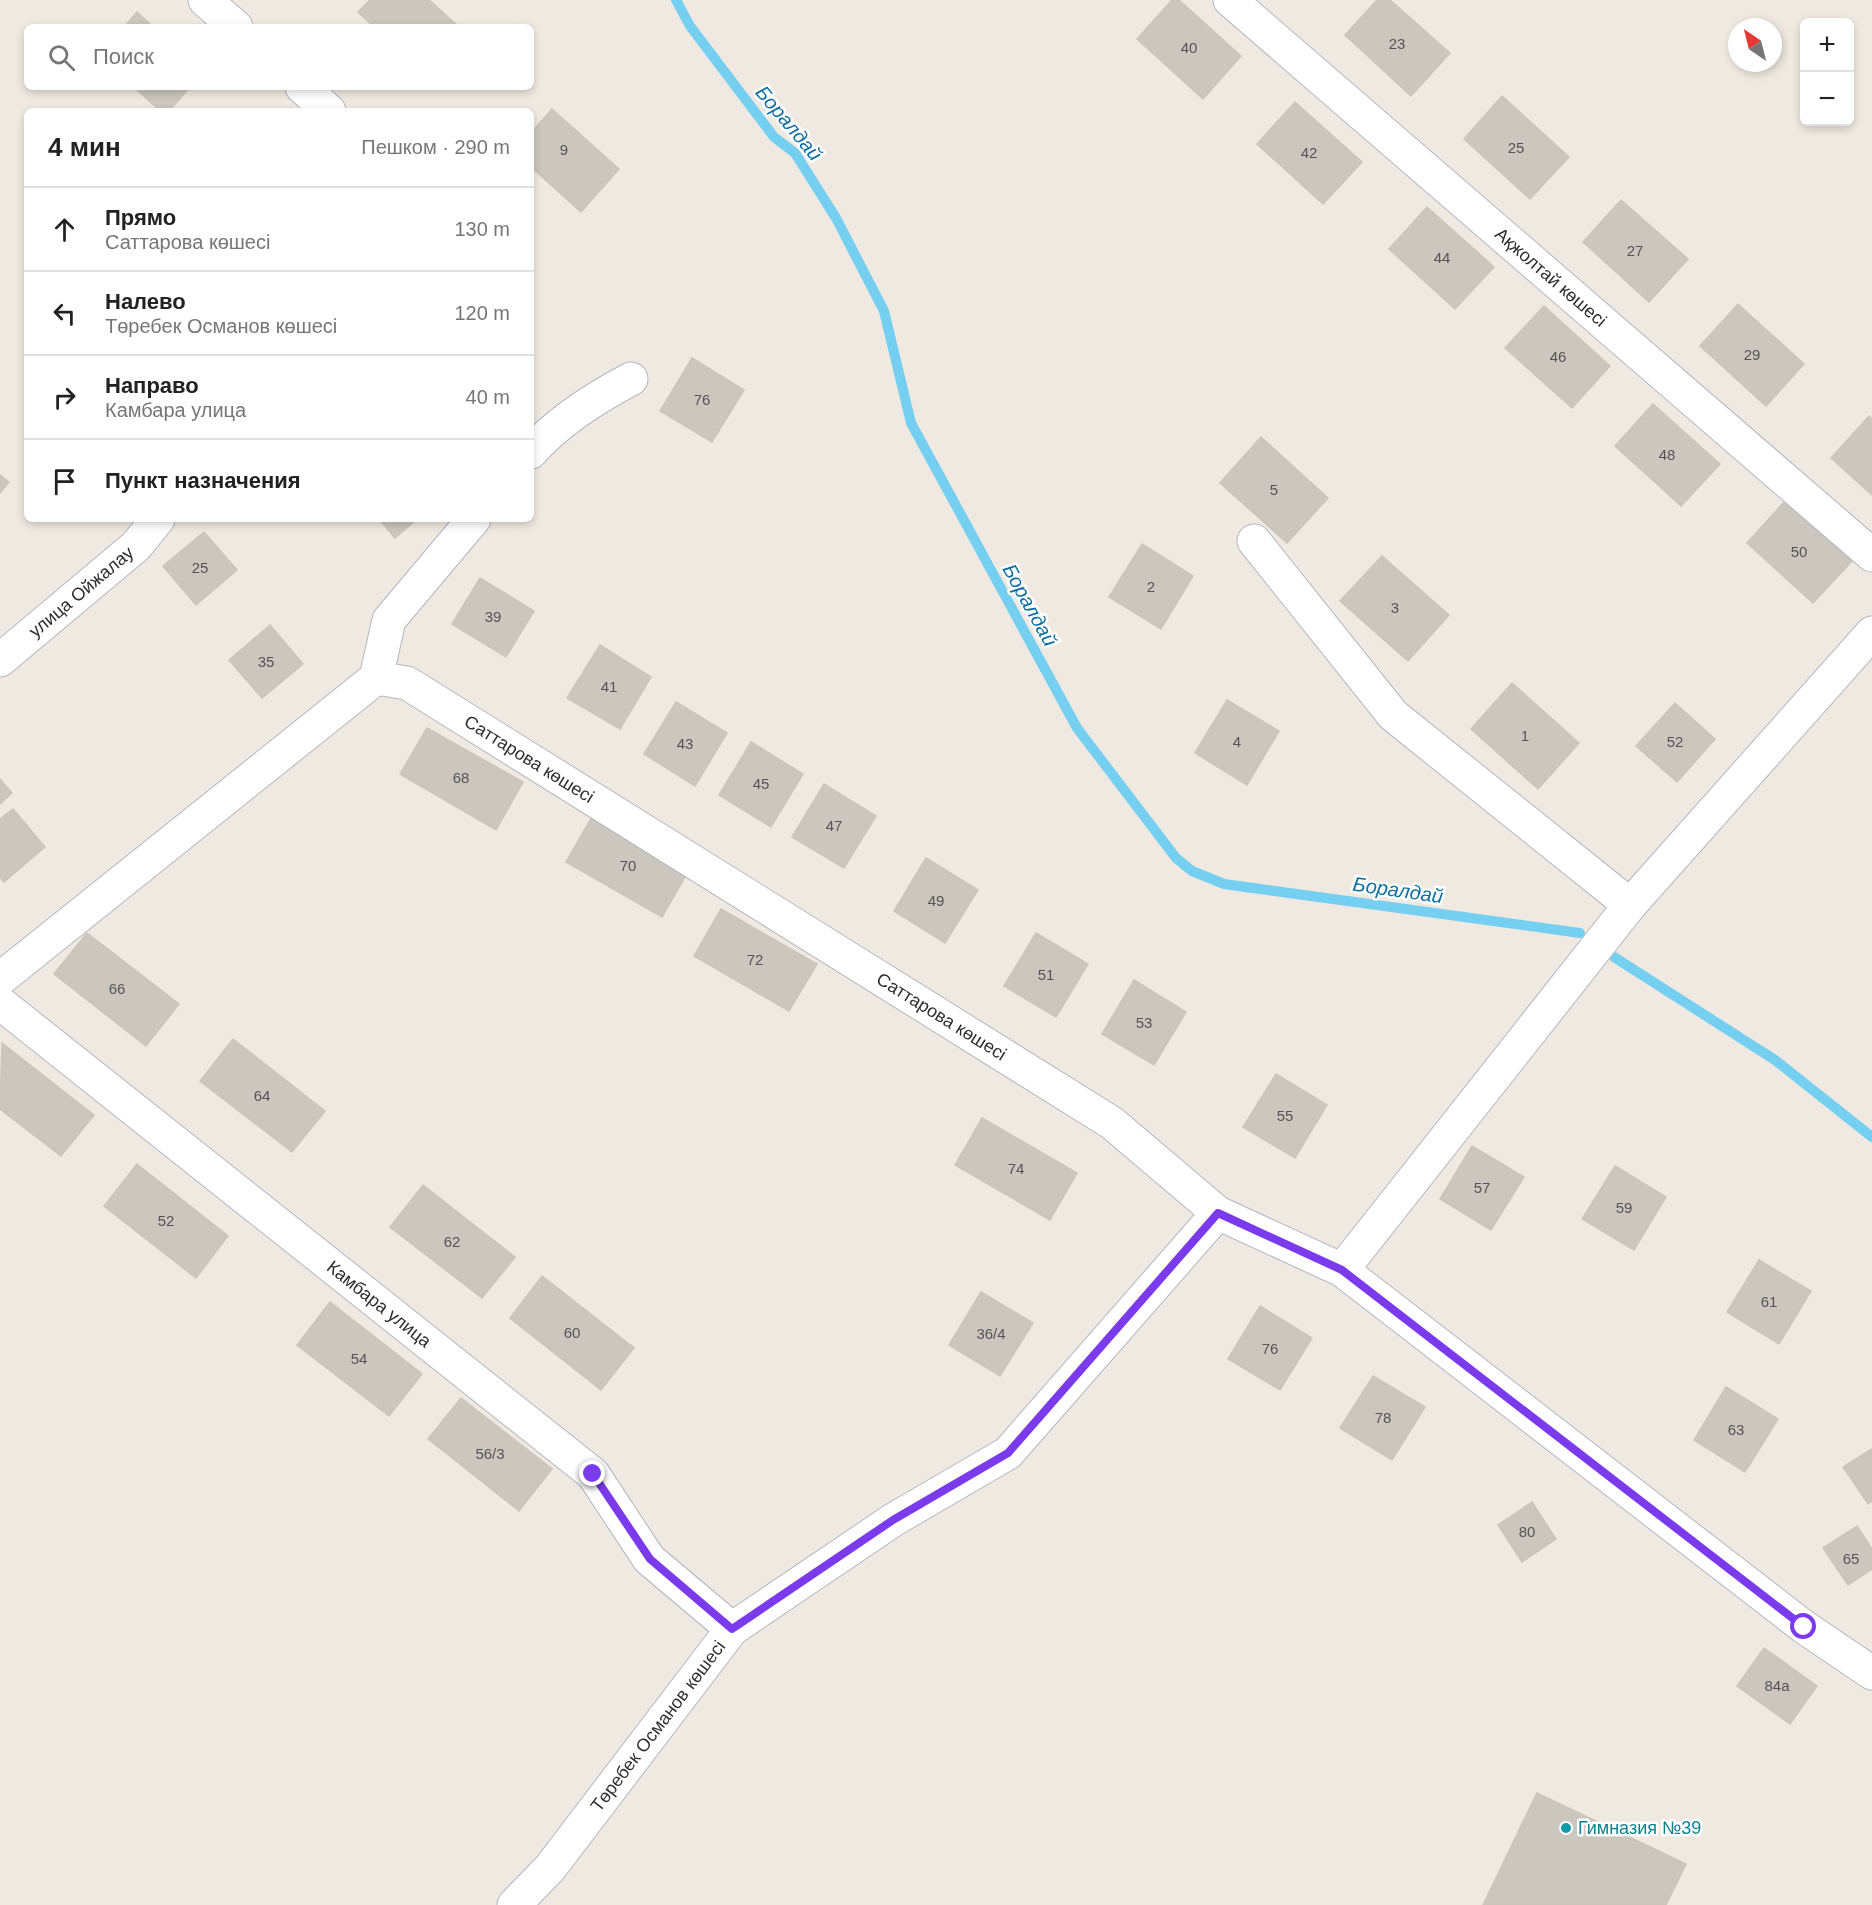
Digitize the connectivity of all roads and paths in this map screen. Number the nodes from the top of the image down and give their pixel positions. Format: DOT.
graph roads {
  1 [pos="206,0"];
  2 [pos="1230,0"];
  3 [pos="233,24"];
  4 [pos="305,90"];
  5 [pos="326,108"];
  6 [pos="631,379"];
  7 [pos="534,449"];
  8 [pos="156,522"];
  9 [pos="471,522"];
  10 [pos="1254,541"];
  11 [pos="1872,555"];
  12 [pos="1872,633"];
  13 [pos="0,660"];
  14 [pos="376,678"];
  15 [pos="1630,905"];
  16 [pos="0,980"];
  17 [pos="0,1003"];
  18 [pos="1218,1213"];
  19 [pos="1342,1270"];
  20 [pos="732,1629"];
  21 [pos="1872,1673"];
  22 [pos="514,1905"];
  1 -- 3 [label="street"];
  2 -- 11 [label="street, Ақжолтай көшесі"];
  4 -- 5 [label="street"];
  6 -- 7 [label="street"];
  8 -- 13 [label="street, улица Ойжалау"];
  9 -- 14 [label="street"];
  10 -- 15 [label="street"];
  12 -- 15 [label="street"];
  14 -- 16 [label="street"];
  14 -- 18 [label="street, Саттарова көшесі"];
  15 -- 19 [label="street"];
  17 -- 20 [label="street, Камбара улица"];
  18 -- 19 [label="street, Саттарова көшесі"];
  18 -- 20 [label="street, Төребек Османов көшесі"];
  19 -- 21 [label="street, Саттарова көшесі"];
  20 -- 22 [label="street, Төребек Османов көшесі"];
}
